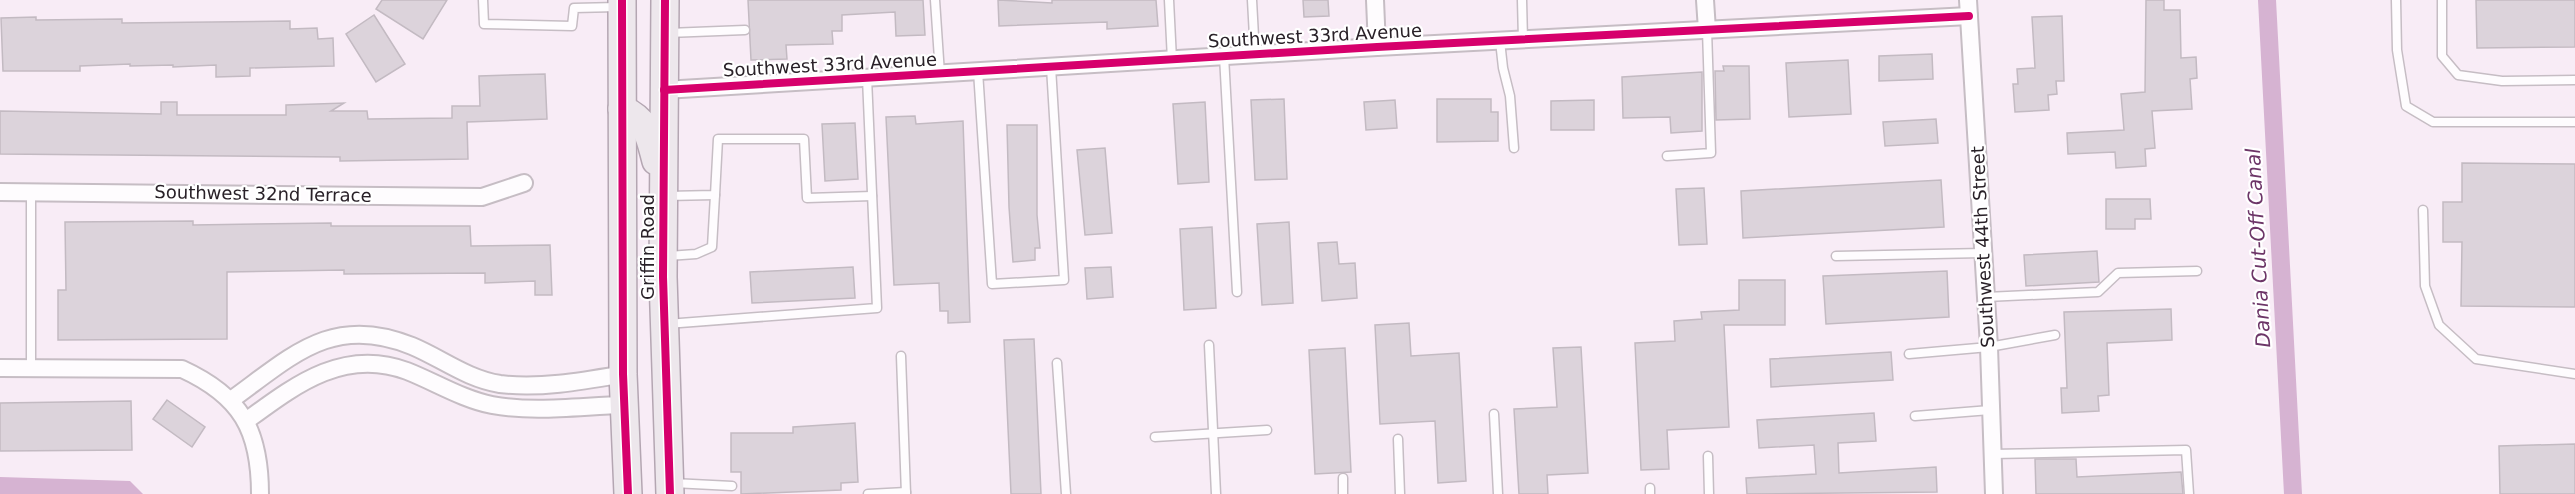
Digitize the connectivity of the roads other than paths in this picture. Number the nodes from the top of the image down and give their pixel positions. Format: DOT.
graph roads {
  1 [pos="483,0"];
  2 [pos="665,0"];
  3 [pos="935,0"];
  4 [pos="1169,0"];
  5 [pos="1252,0"];
  6 [pos="1375,0"];
  7 [pos="1522,0"];
  8 [pos="1705,0"];
  9 [pos="2396,0"];
  10 [pos="2442,0"];
  11 [pos="574,4"];
  12 [pos="622,4"];
  13 [pos="1969,8"];
  14 [pos="745,30"];
  15 [pos="1707,30"];
  16 [pos="665,34"];
  17 [pos="1523,40"];
  18 [pos="1500,41"];
  19 [pos="1377,47"];
  20 [pos="1255,55"];
  21 [pos="1224,56"];
  22 [pos="1172,60"];
  23 [pos="1051,67"];
  24 [pos="978,71"];
  25 [pos="940,74"];
  26 [pos="867,78"];
  27 [pos="2575,80"];
  28 [pos="664,90"];
  29 [pos="622,109"];
  30 [pos="2575,122"];
  31 [pos="1514,148"];
  32 [pos="1667,156"];
  33 [pos="524,183"];
  34 [pos="663,189"];
  35 [pos="0,192"];
  36 [pos="31,192"];
  37 [pos="715,195"];
  38 [pos="872,196"];
  39 [pos="2423,210"];
  40 [pos="1983,253"];
  41 [pos="663,256"];
  42 [pos="1836,256"];
  43 [pos="2197,271"];
  44 [pos="1237,292"];
  45 [pos="1986,297"];
  46 [pos="664,324"];
  47 [pos="2055,335"];
  48 [pos="1209,345"];
  49 [pos="1989,347"];
  50 [pos="1909,354"];
  51 [pos="901,356"];
  52 [pos="1057,363"];
  53 [pos="0,368"];
  54 [pos="31,368"];
  55 [pos="623,374"];
  56 [pos="2575,374"];
  57 [pos="231,400"];
  58 [pos="624,405"];
  59 [pos="1990,410"];
  60 [pos="1494,414"];
  61 [pos="1915,416"];
  62 [pos="246,421"];
  63 [pos="1267,430"];
  64 [pos="1213,433"];
  65 [pos="1155,436"];
  66 [pos="1398,439"];
  67 [pos="1992,454"];
  68 [pos="1708,456"];
  69 [pos="1342,478"];
  70 [pos="732,486"];
  71 [pos="669,488"];
  72 [pos="906,493"];
  73 [pos="260,494"];
  74 [pos="628,494"];
  75 [pos="868,494"];
  76 [pos="1066,494"];
  77 [pos="1216,494"];
  78 [pos="1343,494"];
  79 [pos="1400,494"];
  80 [pos="1498,494"];
  81 [pos="1709,494"];
  82 [pos="1994,494"];
  83 [pos="2189,494"];
  1 -- 11 [label="lane"];
  2 -- 16 [label="main road, Griffin Road"];
  3 -- 25 [label="lane"];
  4 -- 22 [label="lane"];
  5 -- 20 [label="lane"];
  6 -- 19 [label="street"];
  7 -- 17 [label="lane"];
  8 -- 15 [label="street"];
  9 -- 30 [label="lane"];
  10 -- 27 [label="lane"];
  11 -- 12 [label="lane"];
  12 -- 28 [label="main road"];
  12 -- 29 [label="main road, Griffin Road"];
  13 -- 15 [label="street, Southwest 33rd Avenue"];
  13 -- 40 [label="street, Southwest 44th Street"];
  14 -- 16 [label="lane"];
  15 -- 17 [label="street, Southwest 33rd Avenue"];
  15 -- 32 [label="lane"];
  16 -- 28 [label="main road, Griffin Road"];
  17 -- 18 [label="street, Southwest 33rd Avenue"];
  18 -- 19 [label="street, Southwest 33rd Avenue"];
  18 -- 31 [label="lane"];
  19 -- 20 [label="street, Southwest 33rd Avenue"];
  20 -- 21 [label="street, Southwest 33rd Avenue"];
  21 -- 22 [label="street, Southwest 33rd Avenue"];
  21 -- 44 [label="lane"];
  22 -- 23 [label="street, Southwest 33rd Avenue"];
  23 -- 24 [label="street, Southwest 33rd Avenue"];
  23 -- 24 [label="lane"];
  24 -- 25 [label="street, Southwest 33rd Avenue"];
  25 -- 26 [label="street, Southwest 33rd Avenue"];
  26 -- 28 [label="street, Southwest 33rd Avenue"];
  26 -- 38 [label="lane"];
  28 -- 34 [label="main road, Griffin Road"];
  29 -- 34 [label="main road"];
  29 -- 55 [label="main road, Griffin Road"];
  33 -- 36 [label="street, Southwest 32nd Terrace"];
  34 -- 37 [label="lane"];
  34 -- 41 [label="main road, Griffin Road"];
  35 -- 36 [label="street, Southwest 32nd Terrace"];
  36 -- 54 [label="lane"];
  37 -- 38 [label="lane"];
  37 -- 41 [label="lane"];
  38 -- 46 [label="lane"];
  39 -- 56 [label="lane"];
  40 -- 42 [label="lane"];
  40 -- 45 [label="street, Southwest 44th Street"];
  41 -- 46 [label="main road, Griffin Road"];
  43 -- 45 [label="lane"];
  45 -- 49 [label="street, Southwest 44th Street"];
  46 -- 71 [label="main road, Griffin Road"];
  47 -- 49 [label="lane"];
  48 -- 64 [label="lane"];
  49 -- 50 [label="lane"];
  49 -- 59 [label="street, Southwest 44th Street"];
  51 -- 72 [label="lane"];
  52 -- 76 [label="lane"];
  53 -- 54 [label="street"];
  54 -- 57 [label="street"];
  55 -- 57 [label="street"];
  55 -- 58 [label="main road, Griffin Road"];
  57 -- 62 [label="street"];
  58 -- 62 [label="street"];
  58 -- 74 [label="main road, Griffin Road"];
  59 -- 61 [label="lane"];
  59 -- 67 [label="street, Southwest 44th Street"];
  60 -- 80 [label="lane"];
  62 -- 73 [label="street"];
  63 -- 64 [label="lane"];
  64 -- 65 [label="lane"];
  64 -- 77 [label="lane"];
  66 -- 79 [label="lane"];
  67 -- 82 [label="street, Southwest 44th Street"];
  67 -- 83 [label="lane"];
  68 -- 81 [label="lane"];
  69 -- 78 [label="lane"];
  70 -- 71 [label="lane"];
  72 -- 75 [label="lane"];
}
